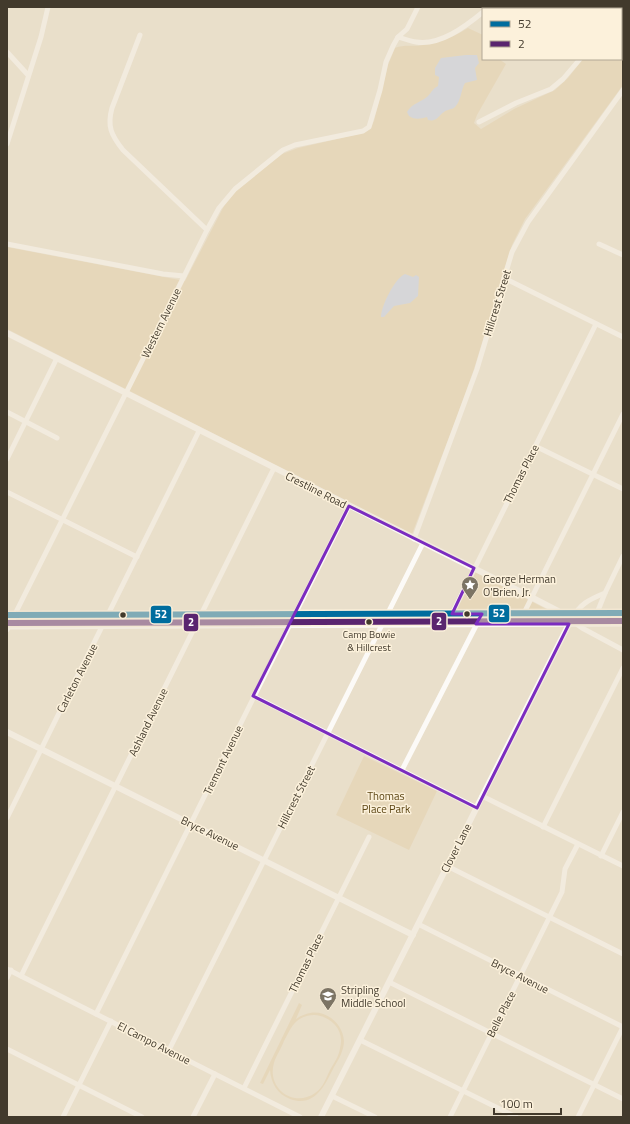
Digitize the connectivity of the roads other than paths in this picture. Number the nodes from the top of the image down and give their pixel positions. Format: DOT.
graph roads {
  1 [pos="48,7"];
  2 [pos="418,7"];
  3 [pos="482,13"];
  4 [pos="140,35"];
  5 [pos="398,37"];
  6 [pos="7,52"];
  7 [pos="579,60"];
  8 [pos="28,75"];
  9 [pos="623,90"];
  10 [pos="479,122"];
  11 [pos="7,144"];
  12 [pos="207,230"];
  13 [pos="7,244"];
  14 [pos="599,244"];
  15 [pos="623,255"];
  16 [pos="184,276"];
  17 [pos="504,278"];
  18 [pos="596,324"];
  19 [pos="7,333"];
  20 [pos="623,338"];
  21 [pos="57,358"];
  22 [pos="126,394"];
  23 [pos="7,412"];
  24 [pos="623,414"];
  25 [pos="25,422"];
  26 [pos="199,431"];
  27 [pos="56,438"];
  28 [pos="535,446"];
  29 [pos="7,459"];
  30 [pos="274,468"];
  31 [pos="594,475"];
  32 [pos="623,489"];
  33 [pos="7,492"];
  34 [pos="349,506"];
  35 [pos="62,520"];
  36 [pos="414,539"];
  37 [pos="423,544"];
  38 [pos="623,556"];
  39 [pos="137,557"];
  40 [pos="474,568"];
  41 [pos="605,593"];
  42 [pos="531,597"];
  43 [pos="524,612"];
  44 [pos="561,613"];
  45 [pos="597,613"];
  46 [pos="623,613"];
  47 [pos="201,614"];
  48 [pos="295,614"];
  49 [pos="388,614"];
  50 [pos="452,614"];
  51 [pos="482,614"];
  52 [pos="11,615"];
  53 [pos="63,615"];
  54 [pos="108,615"];
  55 [pos="572,620"];
  56 [pos="623,623"];
  57 [pos="290,624"];
  58 [pos="383,624"];
  59 [pos="447,624"];
  60 [pos="476,624"];
  61 [pos="196,625"];
  62 [pos="64,626"];
  63 [pos="103,626"];
  64 [pos="8,627"];
  65 [pos="623,650"];
  66 [pos="623,668"];
  67 [pos="253,696"];
  68 [pos="7,732"];
  69 [pos="328,733"];
  70 [pos="41,749"];
  71 [pos="402,770"];
  72 [pos="116,787"];
  73 [pos="482,796"];
  74 [pos="477,808"];
  75 [pos="623,812"];
  76 [pos="7,818"];
  77 [pos="191,824"];
  78 [pos="543,826"];
  79 [pos="369,837"];
  80 [pos="578,844"];
  81 [pos="601,856"];
  82 [pos="264,860"];
  83 [pos="447,866"];
  84 [pos="623,866"];
  85 [pos="339,898"];
  86 [pos="549,918"];
  87 [pos="418,924"];
  88 [pos="413,935"];
  89 [pos="623,954"];
  90 [pos="9,970"];
  91 [pos="21,976"];
  92 [pos="520,976"];
  93 [pos="7,978"];
  94 [pos="389,982"];
  95 [pos="96,1014"];
  96 [pos="111,1021"];
  97 [pos="623,1027"];
  98 [pos="491,1033"];
  99 [pos="360,1040"];
  100 [pos="7,1049"];
  101 [pos="169,1050"];
  102 [pos="215,1074"];
  103 [pos="594,1084"];
  104 [pos="79,1085"];
  105 [pos="244,1088"];
  106 [pos="463,1091"];
  107 [pos="332,1096"];
  108 [pos="623,1099"];
  109 [pos="63,1117"];
  110 [pos="142,1117"];
  111 [pos="193,1117"];
  112 [pos="300,1117"];
  113 [pos="322,1117"];
  114 [pos="375,1117"];
  115 [pos="450,1117"];
  116 [pos="516,1117"];
  117 [pos="578,1117"];
  1 -- 8 [label="street"];
  2 -- 5 [label="street, Western Avenue"];
  3 -- 5 [label="street"];
  4 -- 12 [label="street"];
  5 -- 12 [label="street, Western Avenue"];
  6 -- 8 [label="street"];
  7 -- 10 [label="street"];
  8 -- 11 [label="street"];
  9 -- 17 [label="street, Hillcrest Street"];
  12 -- 16 [label="street, Western Avenue"];
  13 -- 16 [label="street"];
  14 -- 15 [label="street"];
  16 -- 22 [label="street, Western Avenue"];
  17 -- 18 [label="street"];
  17 -- 36 [label="street, Hillcrest Street"];
  18 -- 20 [label="street"];
  18 -- 28 [label="street, Thomas Place"];
  19 -- 21 [label="street, Crestline Road"];
  21 -- 22 [label="street, Crestline Road"];
  21 -- 25 [label="street"];
  22 -- 26 [label="street, Crestline Road"];
  22 -- 35 [label="street, Western Avenue"];
  23 -- 25 [label="street"];
  24 -- 31 [label="street"];
  25 -- 27 [label="street"];
  25 -- 29 [label="street"];
  26 -- 30 [label="street, Crestline Road"];
  26 -- 39 [label="street, Carleton Avenue"];
  28 -- 31 [label="street"];
  28 -- 40 [label="street, Thomas Place"];
  30 -- 34 [label="street, Crestline Road"];
  30 -- 47 [label="street, Ashland Avenue"];
  31 -- 32 [label="street"];
  31 -- 42 [label="street"];
  33 -- 35 [label="street"];
  34 -- 36 [label="street, Crestline Road"];
  34 -- 48 [label="street, Tremont Avenue"];
  35 -- 39 [label="street"];
  35 -- 52 [label="street, Western Avenue"];
  36 -- 37 [label="street, Crestline Road"];
  37 -- 40 [label="street, Crestline Road"];
  37 -- 49 [label="street, Hillcrest Street"];
  38 -- 41 [label="street"];
  39 -- 54 [label="street, Carleton Avenue"];
  40 -- 42 [label="street, Crestline Road"];
  40 -- 50 [label="street, Thomas Place"];
  41 -- 45 [label="street"];
  41 -- 55 [label="street, Clover Lane"];
  42 -- 43 [label="street"];
  42 -- 44 [label="street, Crestline Road"];
  43 -- 44 [label="main road"];
  43 -- 51 [label="main road"];
  44 -- 55 [label="main road"];
  45 -- 46 [label="main road"];
  45 -- 55 [label="main road"];
  47 -- 48 [label="main road"];
  47 -- 54 [label="main road"];
  47 -- 61 [label="street, Ashland Avenue"];
  48 -- 49 [label="main road"];
  48 -- 57 [label="street, Tremont Avenue"];
  49 -- 50 [label="main road"];
  49 -- 58 [label="street, Hillcrest Street"];
  50 -- 51 [label="main road"];
  50 -- 59 [label="street, Thomas Place"];
  51 -- 60 [label="street"];
  52 -- 53 [label="main road"];
  52 -- 64 [label="street, Western Avenue"];
  53 -- 54 [label="main road"];
  53 -- 62 [label="main road"];
  54 -- 63 [label="street, Carleton Avenue"];
  55 -- 56 [label="main road"];
  55 -- 60 [label="main road"];
  55 -- 65 [label="street"];
  55 -- 73 [label="street, Clover Lane"];
  57 -- 58 [label="main road"];
  57 -- 61 [label="main road"];
  57 -- 67 [label="street, Tremont Avenue"];
  58 -- 59 [label="main road"];
  58 -- 69 [label="street, Hillcrest Street"];
  59 -- 60 [label="main road"];
  60 -- 71 [label="street"];
  61 -- 63 [label="main road"];
  61 -- 72 [label="street, Ashland Avenue"];
  62 -- 63 [label="main road"];
  62 -- 64 [label="main road"];
  63 -- 70 [label="street, Carleton Avenue"];
  66 -- 78 [label="street"];
  67 -- 69 [label="street"];
  67 -- 77 [label="street, Tremont Avenue"];
  68 -- 70 [label="street, Bryce Avenue"];
  69 -- 71 [label="street"];
  69 -- 82 [label="street, Hillcrest Street"];
  70 -- 72 [label="street, Bryce Avenue"];
  70 -- 76 [label="street, Carleton Avenue"];
  71 -- 74 [label="street"];
  72 -- 77 [label="street, Bryce Avenue"];
  72 -- 91 [label="street, Ashland Avenue"];
  73 -- 74 [label="street, Clover Lane"];
  73 -- 78 [label="street"];
  74 -- 83 [label="street, Clover Lane"];
  75 -- 81 [label="street"];
  77 -- 82 [label="street, Bryce Avenue"];
  77 -- 95 [label="street, Tremont Avenue"];
  78 -- 80 [label="street"];
  79 -- 85 [label="street, Thomas Place"];
  80 -- 81 [label="street"];
  80 -- 86 [label="street, Belle Place"];
  81 -- 84 [label="street"];
  82 -- 85 [label="street, Bryce Avenue"];
  82 -- 101 [label="street, Hillcrest Street"];
  83 -- 86 [label="street"];
  83 -- 87 [label="street, Clover Lane"];
  85 -- 88 [label="street, Bryce Avenue"];
  85 -- 105 [label="street, Thomas Place"];
  86 -- 89 [label="street"];
  86 -- 92 [label="street, Belle Place"];
  87 -- 88 [label="street, Clover Lane"];
  87 -- 92 [label="street, Bryce Avenue"];
  88 -- 94 [label="street, Clover Lane"];
  90 -- 91 [label="street, El Campo Avenue"];
  90 -- 93 [label="street"];
  91 -- 95 [label="street, El Campo Avenue"];
  92 -- 97 [label="street, Bryce Avenue"];
  92 -- 98 [label="street, Belle Place"];
  94 -- 98 [label="street"];
  94 -- 99 [label="street, Clover Lane"];
  95 -- 96 [label="street, El Campo Avenue"];
  96 -- 101 [label="street, El Campo Avenue"];
  96 -- 104 [label="street"];
  97 -- 103 [label="street"];
  98 -- 103 [label="street"];
  98 -- 106 [label="street, Belle Place"];
  99 -- 106 [label="street"];
  99 -- 107 [label="street, Clover Lane"];
  100 -- 104 [label="street"];
  101 -- 102 [label="street, El Campo Avenue"];
  102 -- 105 [label="street, El Campo Avenue"];
  102 -- 111 [label="street"];
  103 -- 108 [label="street"];
  103 -- 117 [label="street"];
  104 -- 109 [label="street"];
  104 -- 110 [label="street"];
  105 -- 112 [label="street, El Campo Avenue"];
  106 -- 115 [label="street, Belle Place"];
  106 -- 116 [label="street"];
  107 -- 113 [label="street, Clover Lane"];
  107 -- 114 [label="street"];
}
